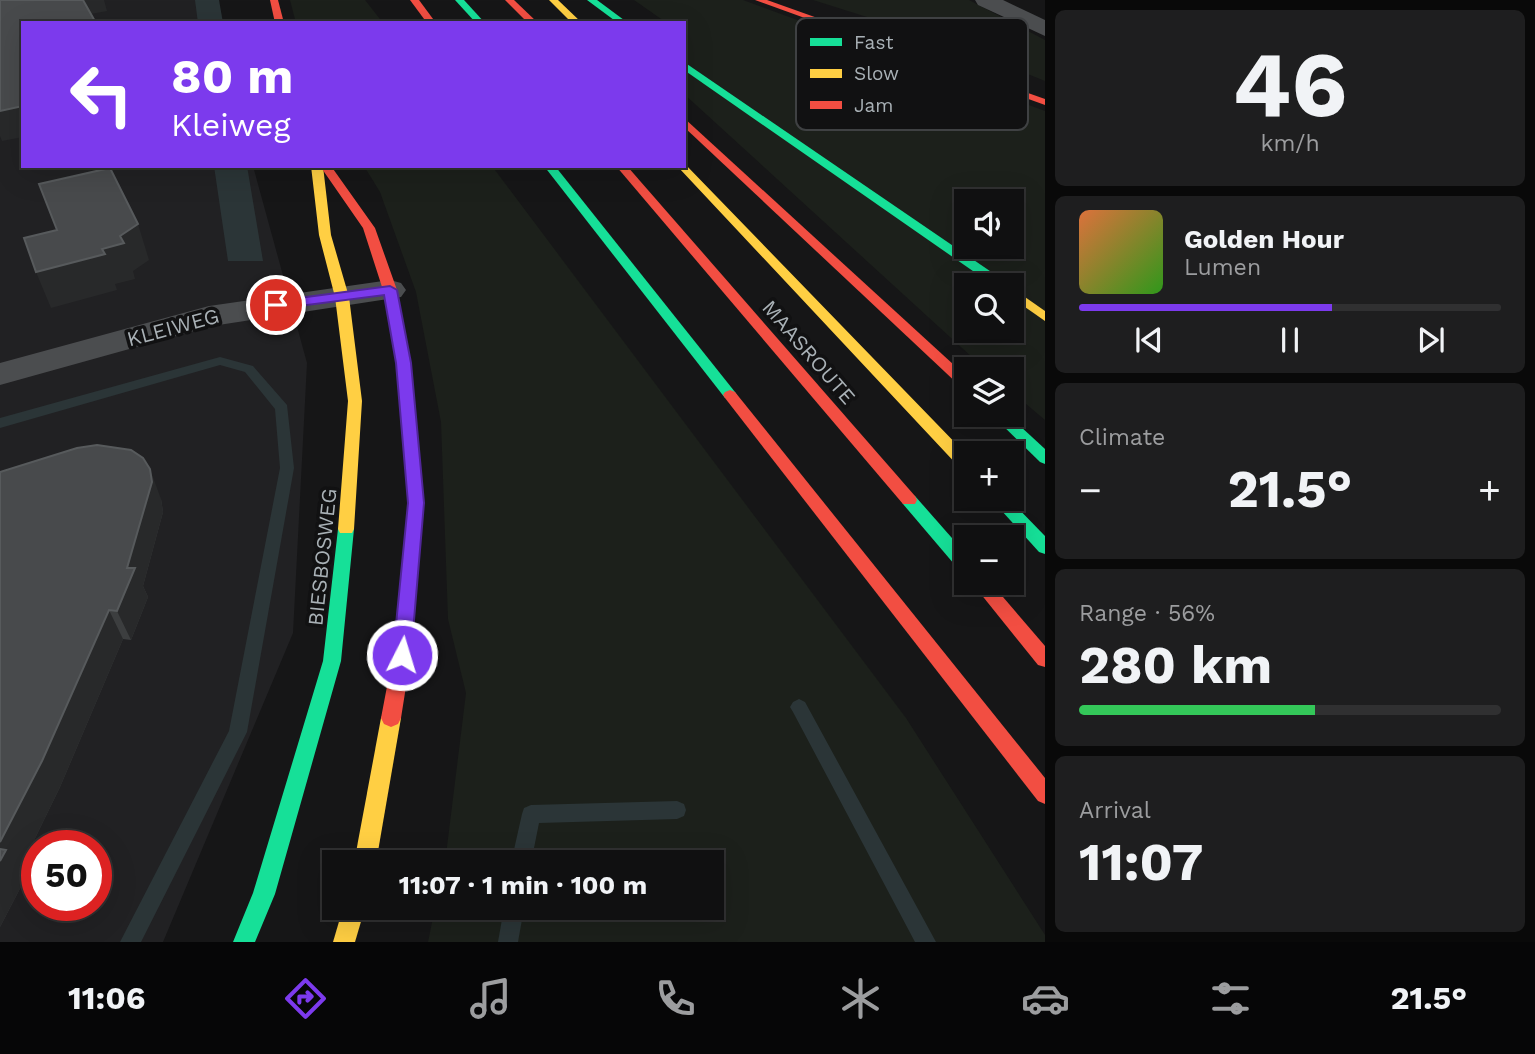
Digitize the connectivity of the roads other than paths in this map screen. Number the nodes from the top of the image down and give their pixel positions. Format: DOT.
graph roads {
  1 [pos="274,0"];
  2 [pos="414,0"];
  3 [pos="459,0"];
  4 [pos="509,0"];
  5 [pos="553,0"];
  6 [pos="592,0"];
  7 [pos="759,0"];
  8 [pos="799,0"];
  9 [pos="986,0"];
  10 [pos="809,18"];
  11 [pos="850,18"];
  12 [pos="1023,18"];
  13 [pos="279,21"];
  14 [pos="430,21"];
  15 [pos="479,21"];
  16 [pos="532,21"];
  17 [pos="576,21"];
  18 [pos="621,21"];
  19 [pos="1028,21"];
  20 [pos="1045,29"];
  21 [pos="686,66"];
  22 [pos="1028,80"];
  23 [pos="1045,86"];
  24 [pos="1028,96"];
  25 [pos="1045,102"];
  26 [pos="686,123"];
  27 [pos="317,168"];
  28 [pos="326,168"];
  29 [pos="551,168"];
  30 [pos="623,168"];
  31 [pos="685,168"];
  32 [pos="985,273"];
  33 [pos="390,290"];
  34 [pos="342,297"];
  35 [pos="1024,301"];
  36 [pos="1045,317"];
  37 [pos="954,373"];
  38 [pos="0,374"];
  39 [pos="1012,427"];
  40 [pos="954,451"];
  41 [pos="1045,458"];
  42 [pos="1010,511"];
  43 [pos="1045,547"];
  44 [pos="954,552"];
  45 [pos="991,595"];
  46 [pos="1045,659"];
  47 [pos="1045,794"];
  48 [pos="367,850"];
  49 [pos="350,920"];
  50 [pos="244,942"];
  51 [pos="344,942"];
  1 -- 13 [label="main road"];
  2 -- 14 [label="main road"];
  3 -- 15 [label="main road"];
  4 -- 16 [label="main road"];
  5 -- 17 [label="main road"];
  6 -- 18 [label="main road"];
  7 -- 10 [label="main road"];
  8 -- 11 [label="main road"];
  9 -- 12 [label="street"];
  19 -- 20 [label="street"];
  21 -- 32 [label="main road"];
  22 -- 23 [label="main road"];
  24 -- 25 [label="main road"];
  26 -- 37 [label="main road"];
  27 -- 34 [label="main road, BIESBOSWEG"];
  28 -- 33 [label="main road"];
  29 -- 47 [label="main road"];
  30 -- 44 [label="main road, MAASROUTE"];
  31 -- 40 [label="main road, MAASROUTE"];
  33 -- 34 [label="street, KLEIWEG"];
  33 -- 48 [label="main road"];
  34 -- 38 [label="street, KLEIWEG"];
  34 -- 50 [label="main road, BIESBOSWEG"];
  35 -- 36 [label="main road"];
  39 -- 41 [label="main road"];
  42 -- 43 [label="main road"];
  45 -- 46 [label="main road"];
  49 -- 51 [label="main road"];
}
